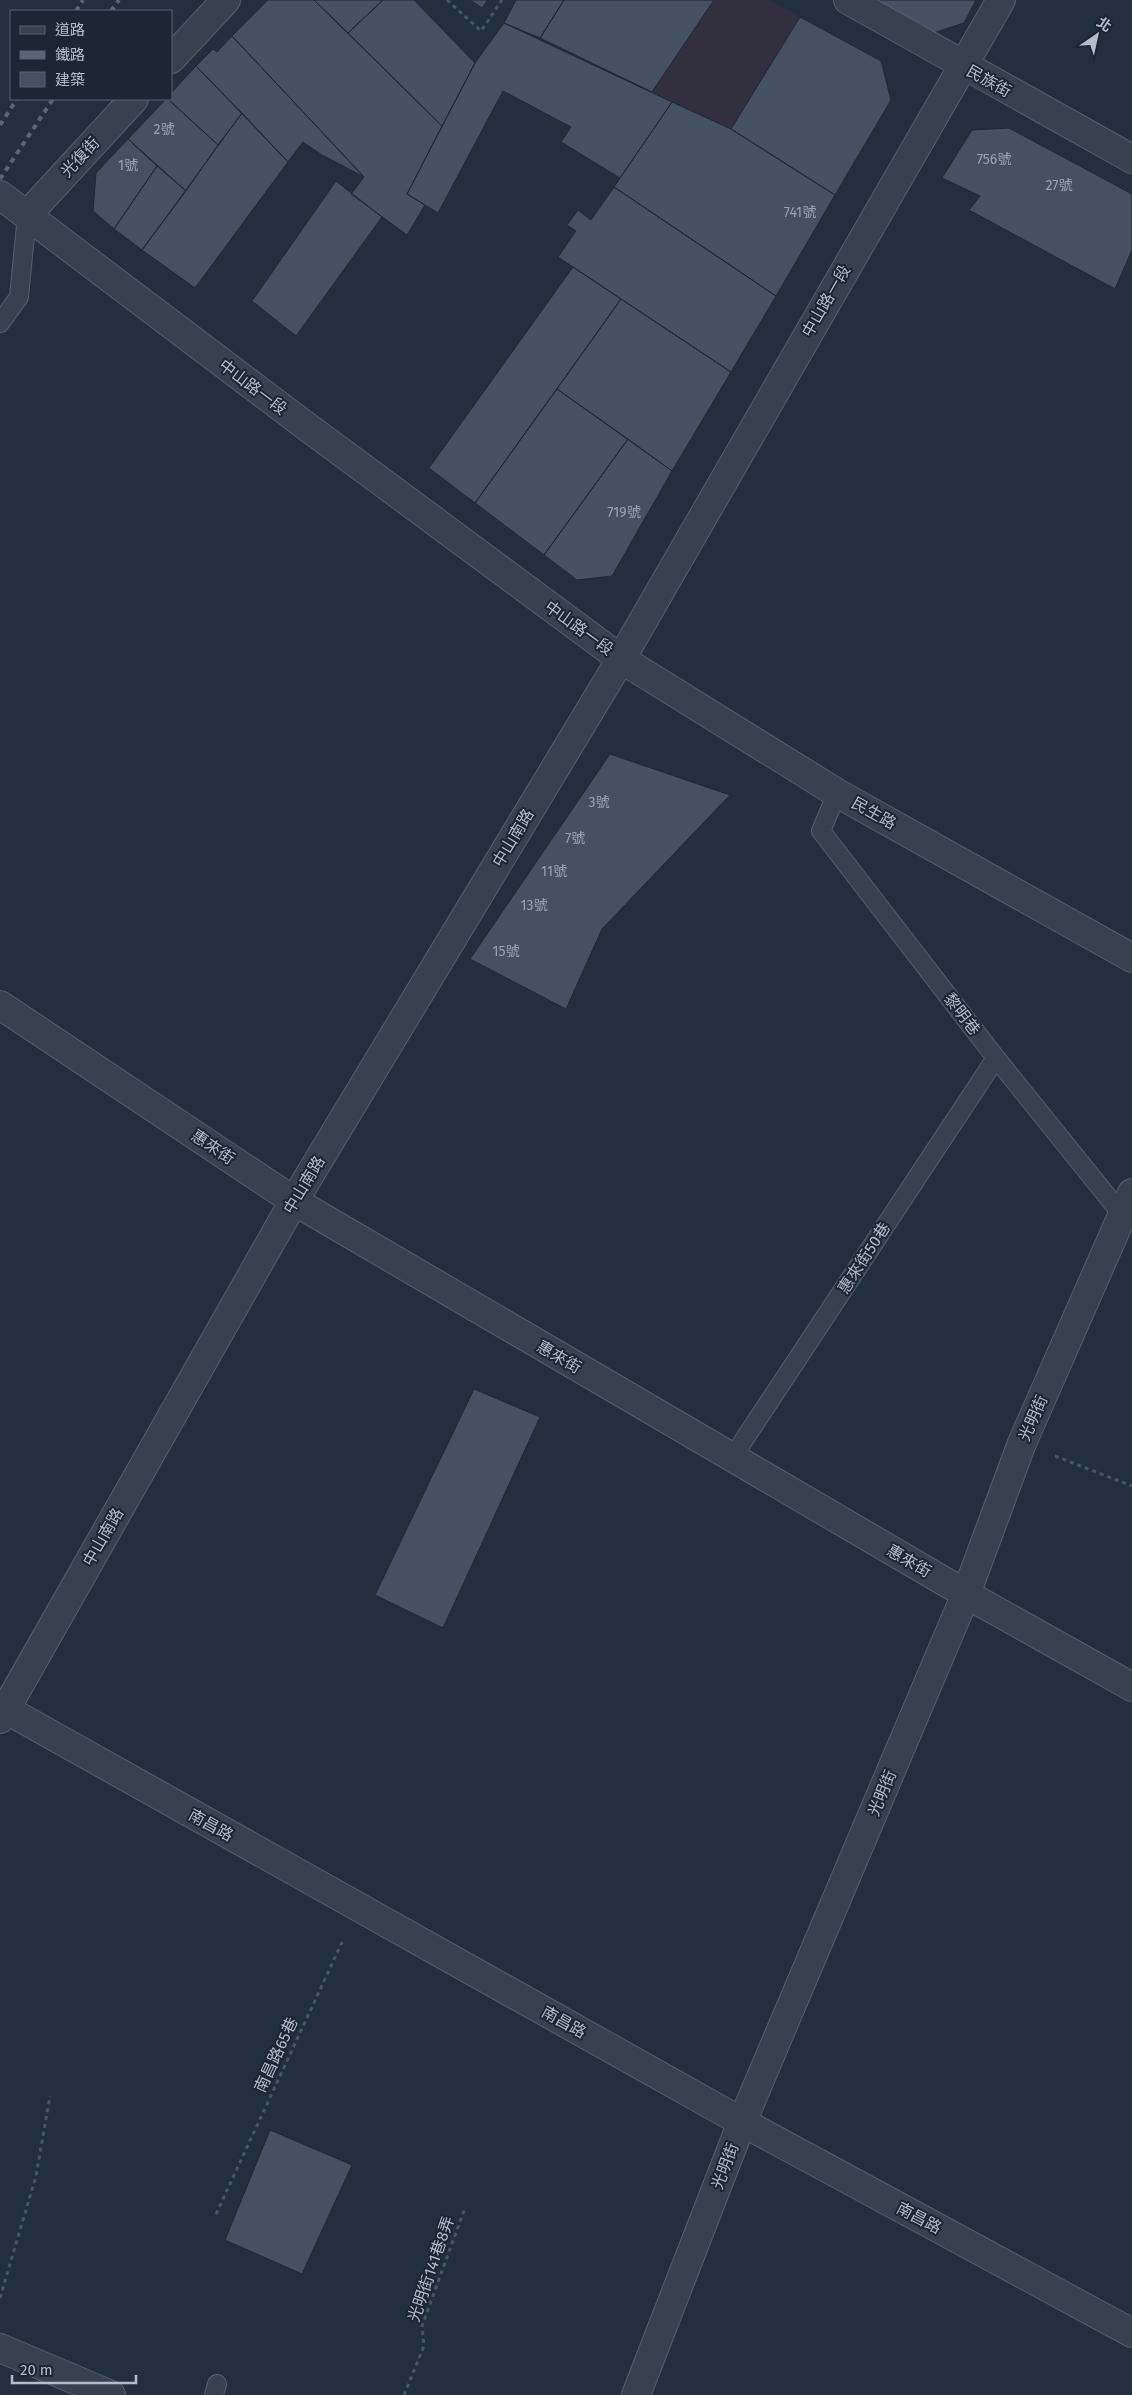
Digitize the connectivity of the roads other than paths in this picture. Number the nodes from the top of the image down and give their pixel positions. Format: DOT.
graph roads {
  1 [pos="226,0"];
  2 [pos="848,0"];
  3 [pos="1001,0"];
  4 [pos="172,58"];
  5 [pos="962,65"];
  6 [pos="133,100"];
  7 [pos="1132,159"];
  8 [pos="0,195"];
  9 [pos="27,215"];
  10 [pos="0,323"];
  11 [pos="621,659"];
  12 [pos="837,793"];
  13 [pos="1132,958"];
  14 [pos="0,1005"];
  15 [pos="996,1058"];
  16 [pos="1132,1193"];
  17 [pos="294,1201"];
  18 [pos="1127,1222"];
  19 [pos="732,1458"];
  20 [pos="966,1594"];
  21 [pos="1132,1688"];
  22 [pos="2,1712"];
  23 [pos="742,2122"];
  24 [pos="1132,2333"];
  25 [pos="0,2348"];
  26 [pos="112,2395"];
  27 [pos="636,2395"];
  1 -- 4 [label="street"];
  2 -- 5 [label="street, 民族街"];
  3 -- 5 [label="street, 中山路一段"];
  5 -- 7 [label="street, 民族街"];
  5 -- 11 [label="street, 中山路一段"];
  6 -- 9 [label="street, 光復街"];
  8 -- 9 [label="street, 中山路一段"];
  9 -- 10 [label="lane"];
  9 -- 11 [label="street, 中山路一段"];
  11 -- 12 [label="street, 民生路"];
  11 -- 17 [label="street, 中山南路"];
  12 -- 13 [label="street, 民生路"];
  12 -- 15 [label="lane, 黎明巷"];
  14 -- 17 [label="street, 惠來街"];
  15 -- 18 [label="lane, 黎明巷"];
  15 -- 19 [label="lane, 惠來街50巷"];
  16 -- 18 [label="street, 光明街"];
  17 -- 19 [label="street, 惠來街"];
  17 -- 22 [label="street, 中山南路"];
  18 -- 20 [label="street, 光明街"];
  19 -- 20 [label="street, 惠來街"];
  20 -- 21 [label="street, 惠來街"];
  20 -- 23 [label="street, 光明街"];
  22 -- 23 [label="street, 南昌路"];
  23 -- 24 [label="street, 南昌路"];
  23 -- 27 [label="street, 光明街"];
  25 -- 26 [label="street"];
}
